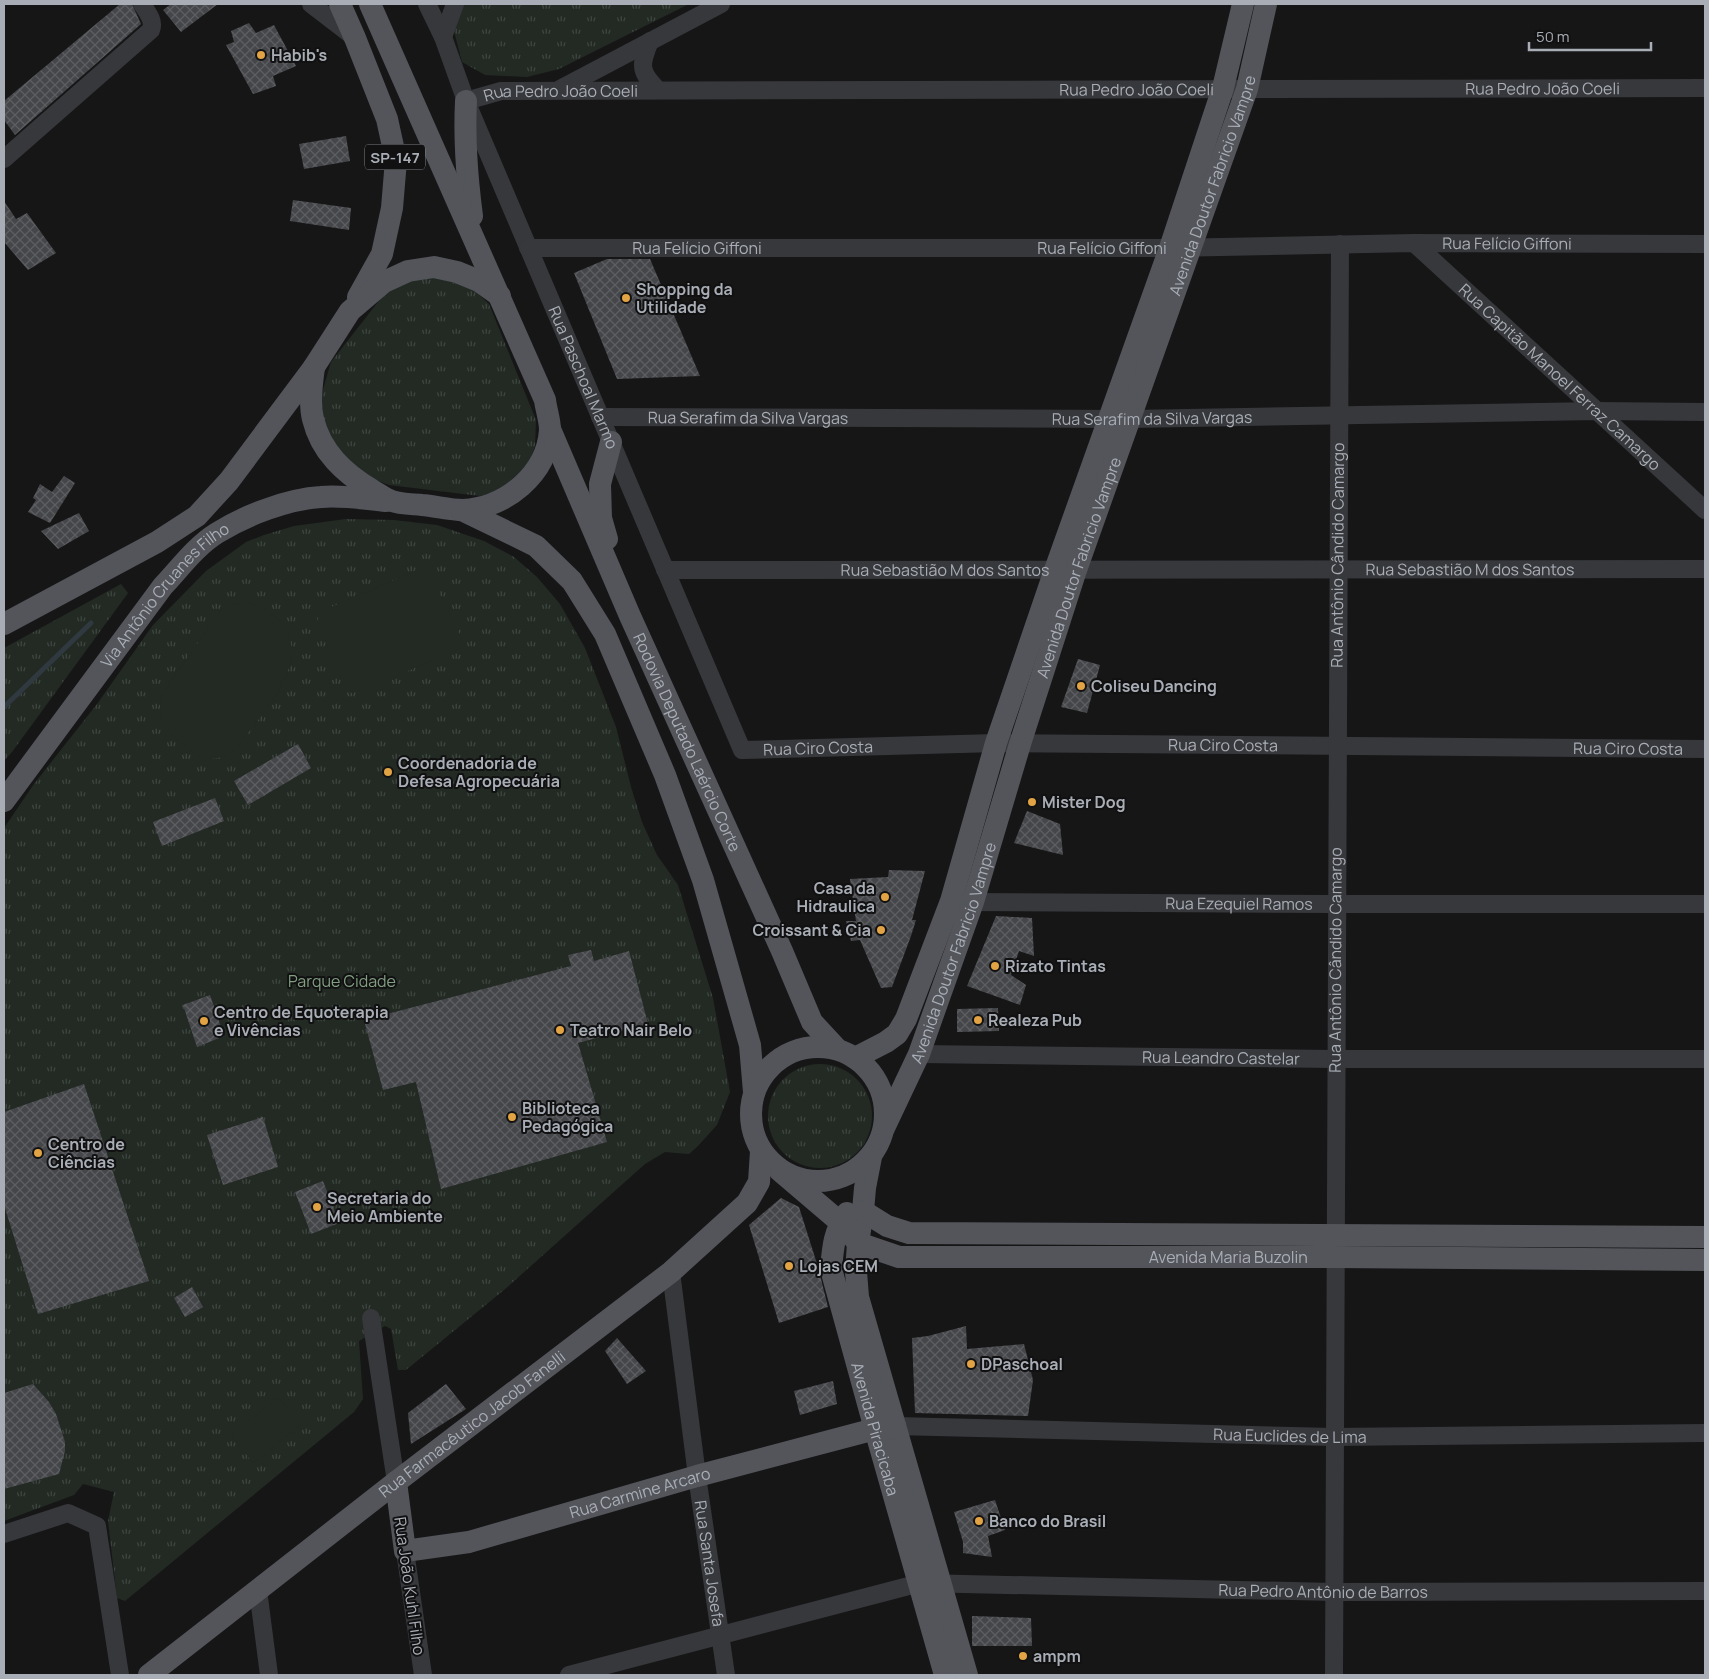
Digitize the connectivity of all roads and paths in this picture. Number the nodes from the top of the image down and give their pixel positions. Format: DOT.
graph roads {
  1 [pos="142,4"];
  2 [pos="311,4"];
  3 [pos="340,4"];
  4 [pos="370,4"];
  5 [pos="427,4"];
  6 [pos="454,4"];
  7 [pos="721,4"];
  8 [pos="1243,4"];
  9 [pos="1266,4"];
  10 [pos="443,37"];
  11 [pos="355,38"];
  12 [pos="650,41"];
  13 [pos="1223,88"];
  14 [pos="1705,88"];
  15 [pos="1247,89"];
  16 [pos="658,90"];
  17 [pos="557,91"];
  18 [pos="466,101"];
  19 [pos="4,159"];
  20 [pos="475,242"];
  21 [pos="1414,243"];
  22 [pos="1340,244"];
  23 [pos="1705,244"];
  24 [pos="528,248"];
  25 [pos="1170,248"];
  26 [pos="1192,248"];
  27 [pos="500,296"];
  28 [pos="350,311"];
  29 [pos="314,367"];
  30 [pos="1597,410"];
  31 [pos="1705,412"];
  32 [pos="1338,415"];
  33 [pos="600,418"];
  34 [pos="1120,419"];
  35 [pos="550,429"];
  36 [pos="611,442"];
  37 [pos="391,501"];
  38 [pos="462,510"];
  39 [pos="1705,510"];
  40 [pos="1705,569"];
  41 [pos="665,570"];
  42 [pos="1066,570"];
  43 [pos="1336,570"];
  44 [pos="630,616"];
  45 [pos="4,624"];
  46 [pos="996,743"];
  47 [pos="1020,744"];
  48 [pos="1337,746"];
  49 [pos="1705,749"];
  50 [pos="742,750"];
  51 [pos="4,800"];
  52 [pos="962,902"];
  53 [pos="1334,904"];
  54 [pos="1705,904"];
  55 [pos="846,1053"];
  56 [pos="919,1054"];
  57 [pos="1333,1058"];
  58 [pos="1705,1060"];
  59 [pos="754,1092"];
  60 [pos="884,1128"];
  61 [pos="761,1151"];
  62 [pos="871,1157"];
  63 [pos="780,1171"];
  64 [pos="865,1188"];
  65 [pos="864,1211"];
  66 [pos="840,1222"];
  67 [pos="1705,1237"];
  68 [pos="858,1243"];
  69 [pos="1333,1247"];
  70 [pos="1705,1260"];
  71 [pos="671,1272"];
  72 [pos="371,1318"];
  73 [pos="885,1428"];
  74 [pos="1705,1433"];
  75 [pos="1334,1437"];
  76 [pos="697,1476"];
  77 [pos="396,1482"];
  78 [pos="4,1534"];
  79 [pos="404,1551"];
  80 [pos="920,1583"];
  81 [pos="942,1584"];
  82 [pos="258,1590"];
  83 [pos="1705,1591"];
  84 [pos="1334,1592"];
  85 [pos="720,1636"];
  86 [pos="120,1675"];
  87 [pos="149,1675"];
  88 [pos="269,1675"];
  89 [pos="423,1675"];
  90 [pos="569,1675"];
  91 [pos="726,1675"];
  92 [pos="945,1675"];
  93 [pos="967,1675"];
  94 [pos="1334,1675"];
  1 -- 19 [label="street"];
  2 -- 11 [label="street"];
  3 -- 11 [label="main road, SP-147"];
  4 -- 20 [label="main road, SP-147"];
  5 -- 10 [label="street, Rua Paschoal Marmo"];
  6 -- 10 [label="street"];
  7 -- 12 [label="street"];
  8 -- 13 [label="main road, Avenida Doutor Fabricio Vampre"];
  9 -- 15 [label="main road, Avenida Doutor Fabricio Vampre"];
  10 -- 18 [label="street, Rua Paschoal Marmo"];
  11 -- 28 [label="main road, SP-147"];
  12 -- 16 [label="street, Rua Pedro João Coeli"];
  12 -- 17 [label="street"];
  13 -- 15 [label="street, Rua Pedro João Coeli"];
  13 -- 16 [label="street, Rua Pedro João Coeli"];
  13 -- 25 [label="main road, Avenida Doutor Fabricio Vampre"];
  14 -- 15 [label="street, Rua Pedro João Coeli"];
  15 -- 26 [label="main road, Avenida Doutor Fabricio Vampre"];
  16 -- 17 [label="street, Rua Pedro João Coeli"];
  17 -- 18 [label="street, Rua Pedro João Coeli"];
  18 -- 20 [label="main road"];
  18 -- 24 [label="street, Rua Paschoal Marmo"];
  20 -- 27 [label="main road, SP-147"];
  21 -- 22 [label="street, Rua Felício Giffoni"];
  21 -- 23 [label="street, Rua Felício Giffoni"];
  21 -- 30 [label="street, Rua Capitão Manoel Ferraz Camargo"];
  22 -- 26 [label="street, Rua Felício Giffoni"];
  22 -- 32 [label="street, Rua Antônio Cândido Camargo"];
  24 -- 25 [label="street, Rua Felício Giffoni"];
  24 -- 33 [label="street, Rua Paschoal Marmo"];
  25 -- 26 [label="street, Rua Felício Giffoni"];
  25 -- 34 [label="main road, Avenida Doutor Fabricio Vampre"];
  26 -- 34 [label="main road, Avenida Doutor Fabricio Vampre"];
  27 -- 28 [label="main road"];
  27 -- 35 [label="main road, Rodovia Deputado Laércio Corte"];
  28 -- 29 [label="main road, Via Antônio Cruanes Filho"];
  29 -- 37 [label="main road"];
  29 -- 45 [label="main road, Via Antônio Cruanes Filho"];
  30 -- 31 [label="street, Rua Serafim da Silva Vargas"];
  30 -- 32 [label="street, Rua Serafim da Silva Vargas"];
  30 -- 39 [label="street, Rua Capitão Manoel Ferraz Camargo"];
  32 -- 34 [label="street, Rua Serafim da Silva Vargas"];
  32 -- 43 [label="street, Rua Antônio Cândido Camargo"];
  33 -- 34 [label="street, Rua Serafim da Silva Vargas"];
  33 -- 36 [label="street, Rua Paschoal Marmo"];
  34 -- 42 [label="main road, Avenida Doutor Fabricio Vampre"];
  35 -- 38 [label="main road"];
  35 -- 44 [label="main road, Rodovia Deputado Laércio Corte"];
  36 -- 41 [label="street, Rua Paschoal Marmo"];
  36 -- 44 [label="main road"];
  37 -- 38 [label="main road, Via Antônio Cruanes Filho"];
  37 -- 51 [label="main road, Via Antônio Cruanes Filho"];
  38 -- 59 [label="main road, Rodovia Deputado Laércio Corte"];
  40 -- 43 [label="street, Rua Sebastião M dos Santos"];
  41 -- 42 [label="street, Rua Sebastião M dos Santos"];
  41 -- 50 [label="street, Rua Paschoal Marmo"];
  42 -- 43 [label="street, Rua Sebastião M dos Santos"];
  42 -- 46 [label="main road, Avenida Doutor Fabricio Vampre"];
  42 -- 47 [label="main road, Avenida Doutor Fabricio Vampre"];
  43 -- 48 [label="street, Rua Antônio Cândido Camargo"];
  44 -- 55 [label="main road, Rodovia Deputado Laércio Corte"];
  46 -- 47 [label="street, Rua Ciro Costa"];
  46 -- 50 [label="street, Rua Ciro Costa"];
  46 -- 52 [label="main road, Avenida Doutor Fabricio Vampre"];
  47 -- 48 [label="street, Rua Ciro Costa"];
  47 -- 52 [label="main road, Avenida Doutor Fabricio Vampre"];
  48 -- 49 [label="street, Rua Ciro Costa"];
  48 -- 53 [label="street, Rua Antônio Cândido Camargo"];
  52 -- 53 [label="street, Rua Ezequiel Ramos"];
  52 -- 55 [label="main road, Avenida Doutor Fabricio Vampre"];
  52 -- 56 [label="main road, Avenida Doutor Fabricio Vampre"];
  53 -- 54 [label="street, Rua Ezequiel Ramos"];
  53 -- 57 [label="street, Rua Antônio Cândido Camargo"];
  55 -- 59 [label="main road"];
  55 -- 60 [label="main road"];
  56 -- 57 [label="street, Rua Leandro Castelar"];
  56 -- 60 [label="main road, Avenida Doutor Fabricio Vampre"];
  57 -- 58 [label="street, Rua Leandro Castelar"];
  57 -- 69 [label="street, Rua Antônio Cândido Camargo"];
  59 -- 61 [label="main road"];
  60 -- 62 [label="main road"];
  61 -- 63 [label="main road"];
  61 -- 71 [label="main road, Rua Farmacêutico Jacob Fanelli"];
  62 -- 63 [label="main road"];
  62 -- 64 [label="main road, Avenida Piracicaba"];
  63 -- 66 [label="main road"];
  64 -- 65 [label="main road, Avenida Piracicaba"];
  64 -- 66 [label="main road, Avenida Piracicaba"];
  65 -- 68 [label="main road, Avenida Piracicaba"];
  65 -- 69 [label="main road, Avenida Maria Buzolin"];
  66 -- 68 [label="main road"];
  66 -- 73 [label="main road, Avenida Piracicaba"];
  67 -- 69 [label="main road, Avenida Maria Buzolin"];
  68 -- 69 [label="main road, Avenida Maria Buzolin"];
  68 -- 73 [label="main road, Avenida Piracicaba"];
  69 -- 70 [label="main road, Avenida Maria Buzolin"];
  69 -- 75 [label="street, Rua Antônio Cândido Camargo"];
  71 -- 76 [label="street, Rua Santa Josefa"];
  71 -- 77 [label="main road, Rua Farmacêutico Jacob Fanelli"];
  72 -- 77 [label="street, Rua João Kuhl Filho"];
  73 -- 75 [label="street, Rua Euclides de Lima"];
  73 -- 76 [label="main road, Rua Carmine Arcaro"];
  73 -- 80 [label="main road, Avenida Piracicaba"];
  73 -- 81 [label="main road, Avenida Piracicaba"];
  74 -- 75 [label="street, Rua Euclides de Lima"];
  75 -- 84 [label="street, Rua Antônio Cândido Camargo"];
  76 -- 79 [label="main road, Rua Carmine Arcaro"];
  76 -- 85 [label="street, Rua Santa Josefa"];
  77 -- 79 [label="main road, Rua João Kuhl Filho"];
  77 -- 82 [label="main road, Rua Farmacêutico Jacob Fanelli"];
  78 -- 86 [label="street"];
  79 -- 89 [label="street, Rua João Kuhl Filho"];
  80 -- 81 [label="street, Rua Pedro Antônio de Barros"];
  80 -- 85 [label="street, Rua Pedro Antônio de Barros"];
  80 -- 92 [label="main road, Avenida Piracicaba"];
  81 -- 84 [label="street, Rua Pedro Antônio de Barros"];
  81 -- 93 [label="main road, Avenida Piracicaba"];
  82 -- 87 [label="main road, Rua Farmacêutico Jacob Fanelli"];
  82 -- 88 [label="street"];
  83 -- 84 [label="street, Rua Pedro Antônio de Barros"];
  84 -- 94 [label="street, Rua Antônio Cândido Camargo"];
  85 -- 90 [label="street, Rua Pedro Antônio de Barros"];
  85 -- 91 [label="street, Rua Santa Josefa"];
}
